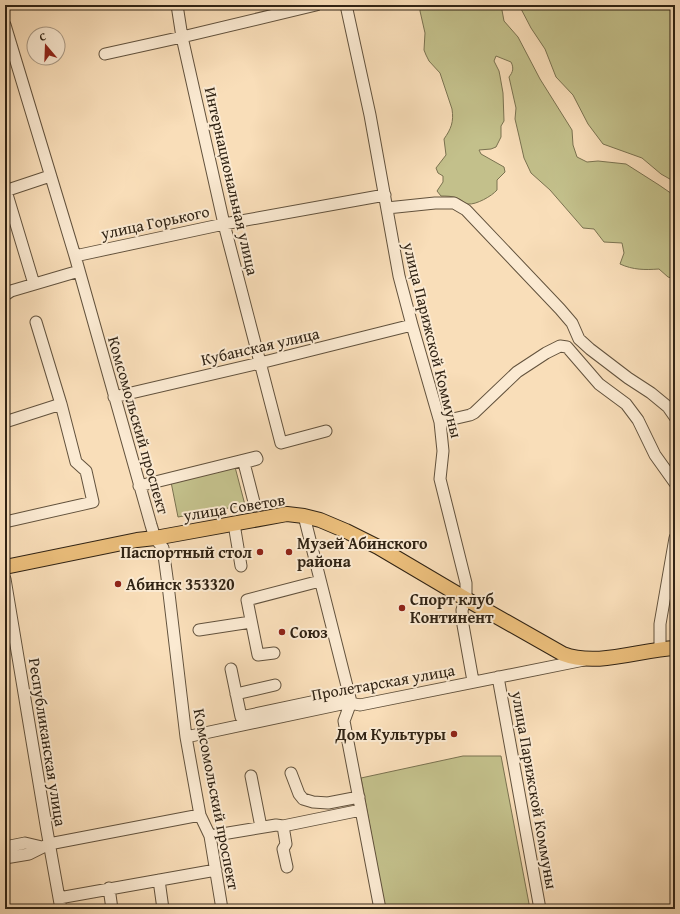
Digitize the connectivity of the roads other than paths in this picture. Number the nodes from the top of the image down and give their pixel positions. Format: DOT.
graph roads {
  1 [pos="177,5"];
  2 [pos="316,5"];
  3 [pos="346,5"];
  4 [pos="5,25"];
  5 [pos="182,37"];
  6 [pos="7,41"];
  7 [pos="105,54"];
  8 [pos="50,176"];
  9 [pos="6,191"];
  10 [pos="385,195"];
  11 [pos="387,208"];
  12 [pos="224,224"];
  13 [pos="75,256"];
  14 [pos="79,272"];
  15 [pos="34,284"];
  16 [pos="5,295"];
  17 [pos="36,322"];
  18 [pos="412,325"];
  19 [pos="579,339"];
  20 [pos="567,347"];
  21 [pos="260,362"];
  22 [pos="114,397"];
  23 [pos="61,404"];
  24 [pos="675,417"];
  25 [pos="5,422"];
  26 [pos="440,422"];
  27 [pos="326,431"];
  28 [pos="675,484"];
  29 [pos="139,486"];
  30 [pos="255,506"];
  31 [pos="304,516"];
  32 [pos="5,522"];
  33 [pos="234,524"];
  34 [pos="154,538"];
  35 [pos="675,538"];
  36 [pos="241,566"];
  37 [pos="5,567"];
  38 [pos="5,579"];
  39 [pos="320,581"];
  40 [pos="466,599"];
  41 [pos="251,622"];
  42 [pos="199,630"];
  43 [pos="675,648"];
  44 [pos="660,649"];
  45 [pos="274,653"];
  46 [pos="586,659"];
  47 [pos="231,668"];
  48 [pos="498,677"];
  49 [pos="473,681"];
  50 [pos="275,685"];
  51 [pos="236,694"];
  52 [pos="350,698"];
  53 [pos="186,737"];
  54 [pos="291,773"];
  55 [pos="251,776"];
  56 [pos="359,797"];
  57 [pos="361,810"];
  58 [pos="200,815"];
  59 [pos="284,826"];
  60 [pos="261,827"];
  61 [pos="210,836"];
  62 [pos="46,845"];
  63 [pos="5,847"];
  64 [pos="5,858"];
  65 [pos="287,867"];
  66 [pos="216,870"];
  67 [pos="158,880"];
  68 [pos="108,888"];
  69 [pos="59,898"];
  70 [pos="61,909"];
  71 [pos="112,909"];
  72 [pos="163,909"];
  73 [pos="222,909"];
  74 [pos="380,909"];
  75 [pos="540,909"];
  1 -- 5 [label="street, Интернациональная улица"];
  2 -- 5 [label="street"];
  3 -- 10 [label="street, улица Парижской Коммуны"];
  4 -- 6 [label="street, Комсомольский проспект"];
  5 -- 7 [label="street"];
  5 -- 12 [label="street, Интернациональная улица"];
  6 -- 8 [label="street, Комсомольский проспект"];
  8 -- 9 [label="street"];
  8 -- 13 [label="street, Комсомольский проспект"];
  9 -- 15 [label="street"];
  10 -- 11 [label="street, улица Парижской Коммуны"];
  10 -- 12 [label="street, улица Горького"];
  11 -- 18 [label="street, улица Парижской Коммуны"];
  11 -- 19 [label="street"];
  12 -- 13 [label="street, улица Горького"];
  12 -- 21 [label="street, Интернациональная улица"];
  13 -- 14 [label="street, Комсомольский проспект"];
  14 -- 15 [label="street"];
  14 -- 22 [label="street, Комсомольский проспект"];
  15 -- 16 [label="street"];
  17 -- 23 [label="street"];
  18 -- 21 [label="street, Кубанская улица"];
  18 -- 26 [label="street, улица Парижской Коммуны"];
  19 -- 20 [label="street"];
  19 -- 24 [label="street"];
  20 -- 26 [label="street"];
  20 -- 28 [label="street"];
  21 -- 22 [label="street, Кубанская улица"];
  21 -- 27 [label="street, Интернациональная улица"];
  22 -- 29 [label="street, Комсомольский проспект"];
  23 -- 25 [label="street"];
  23 -- 32 [label="street"];
  26 -- 40 [label="street, улица Парижской Коммуны"];
  29 -- 30 [label="street"];
  29 -- 34 [label="street, Комсомольский проспект"];
  31 -- 33 [label="main road, улица Советов"];
  31 -- 39 [label="street"];
  31 -- 40 [label="main road, улица Советов"];
  33 -- 34 [label="main road, улица Советов"];
  33 -- 36 [label="street"];
  34 -- 37 [label="main road, улица Советов"];
  34 -- 53 [label="street, Комсомольский проспект"];
  35 -- 44 [label="street"];
  38 -- 62 [label="street, Республиканская улица"];
  39 -- 41 [label="street"];
  39 -- 52 [label="street"];
  40 -- 46 [label="main road, улица Советов"];
  40 -- 49 [label="street, улица Парижской Коммуны"];
  41 -- 42 [label="street"];
  41 -- 45 [label="street"];
  43 -- 44 [label="main road, улица Советов"];
  44 -- 46 [label="main road, улица Советов"];
  46 -- 48 [label="street, Пролетарская улица"];
  47 -- 51 [label="street"];
  48 -- 49 [label="street, Пролетарская улица"];
  48 -- 75 [label="street, улица Парижской Коммуны"];
  49 -- 52 [label="street, Пролетарская улица"];
  50 -- 51 [label="street"];
  51 -- 52 [label="street"];
  52 -- 53 [label="street, Пролетарская улица"];
  52 -- 56 [label="street"];
  53 -- 58 [label="street, Комсомольский проспект"];
  54 -- 56 [label="street"];
  55 -- 60 [label="street"];
  56 -- 57 [label="street"];
  57 -- 59 [label="street"];
  57 -- 74 [label="street"];
  58 -- 61 [label="street, Комсомольский проспект"];
  58 -- 62 [label="street"];
  59 -- 60 [label="street"];
  59 -- 65 [label="street"];
  60 -- 61 [label="street"];
  61 -- 66 [label="street, Комсомольский проспект"];
  62 -- 63 [label="street"];
  62 -- 64 [label="street"];
  62 -- 69 [label="street, Республиканская улица"];
  66 -- 67 [label="street"];
  66 -- 73 [label="street, Комсомольский проспект"];
  67 -- 68 [label="street"];
  67 -- 72 [label="street"];
  68 -- 69 [label="street"];
  68 -- 71 [label="street"];
  69 -- 70 [label="street, Республиканская улица"];
}
